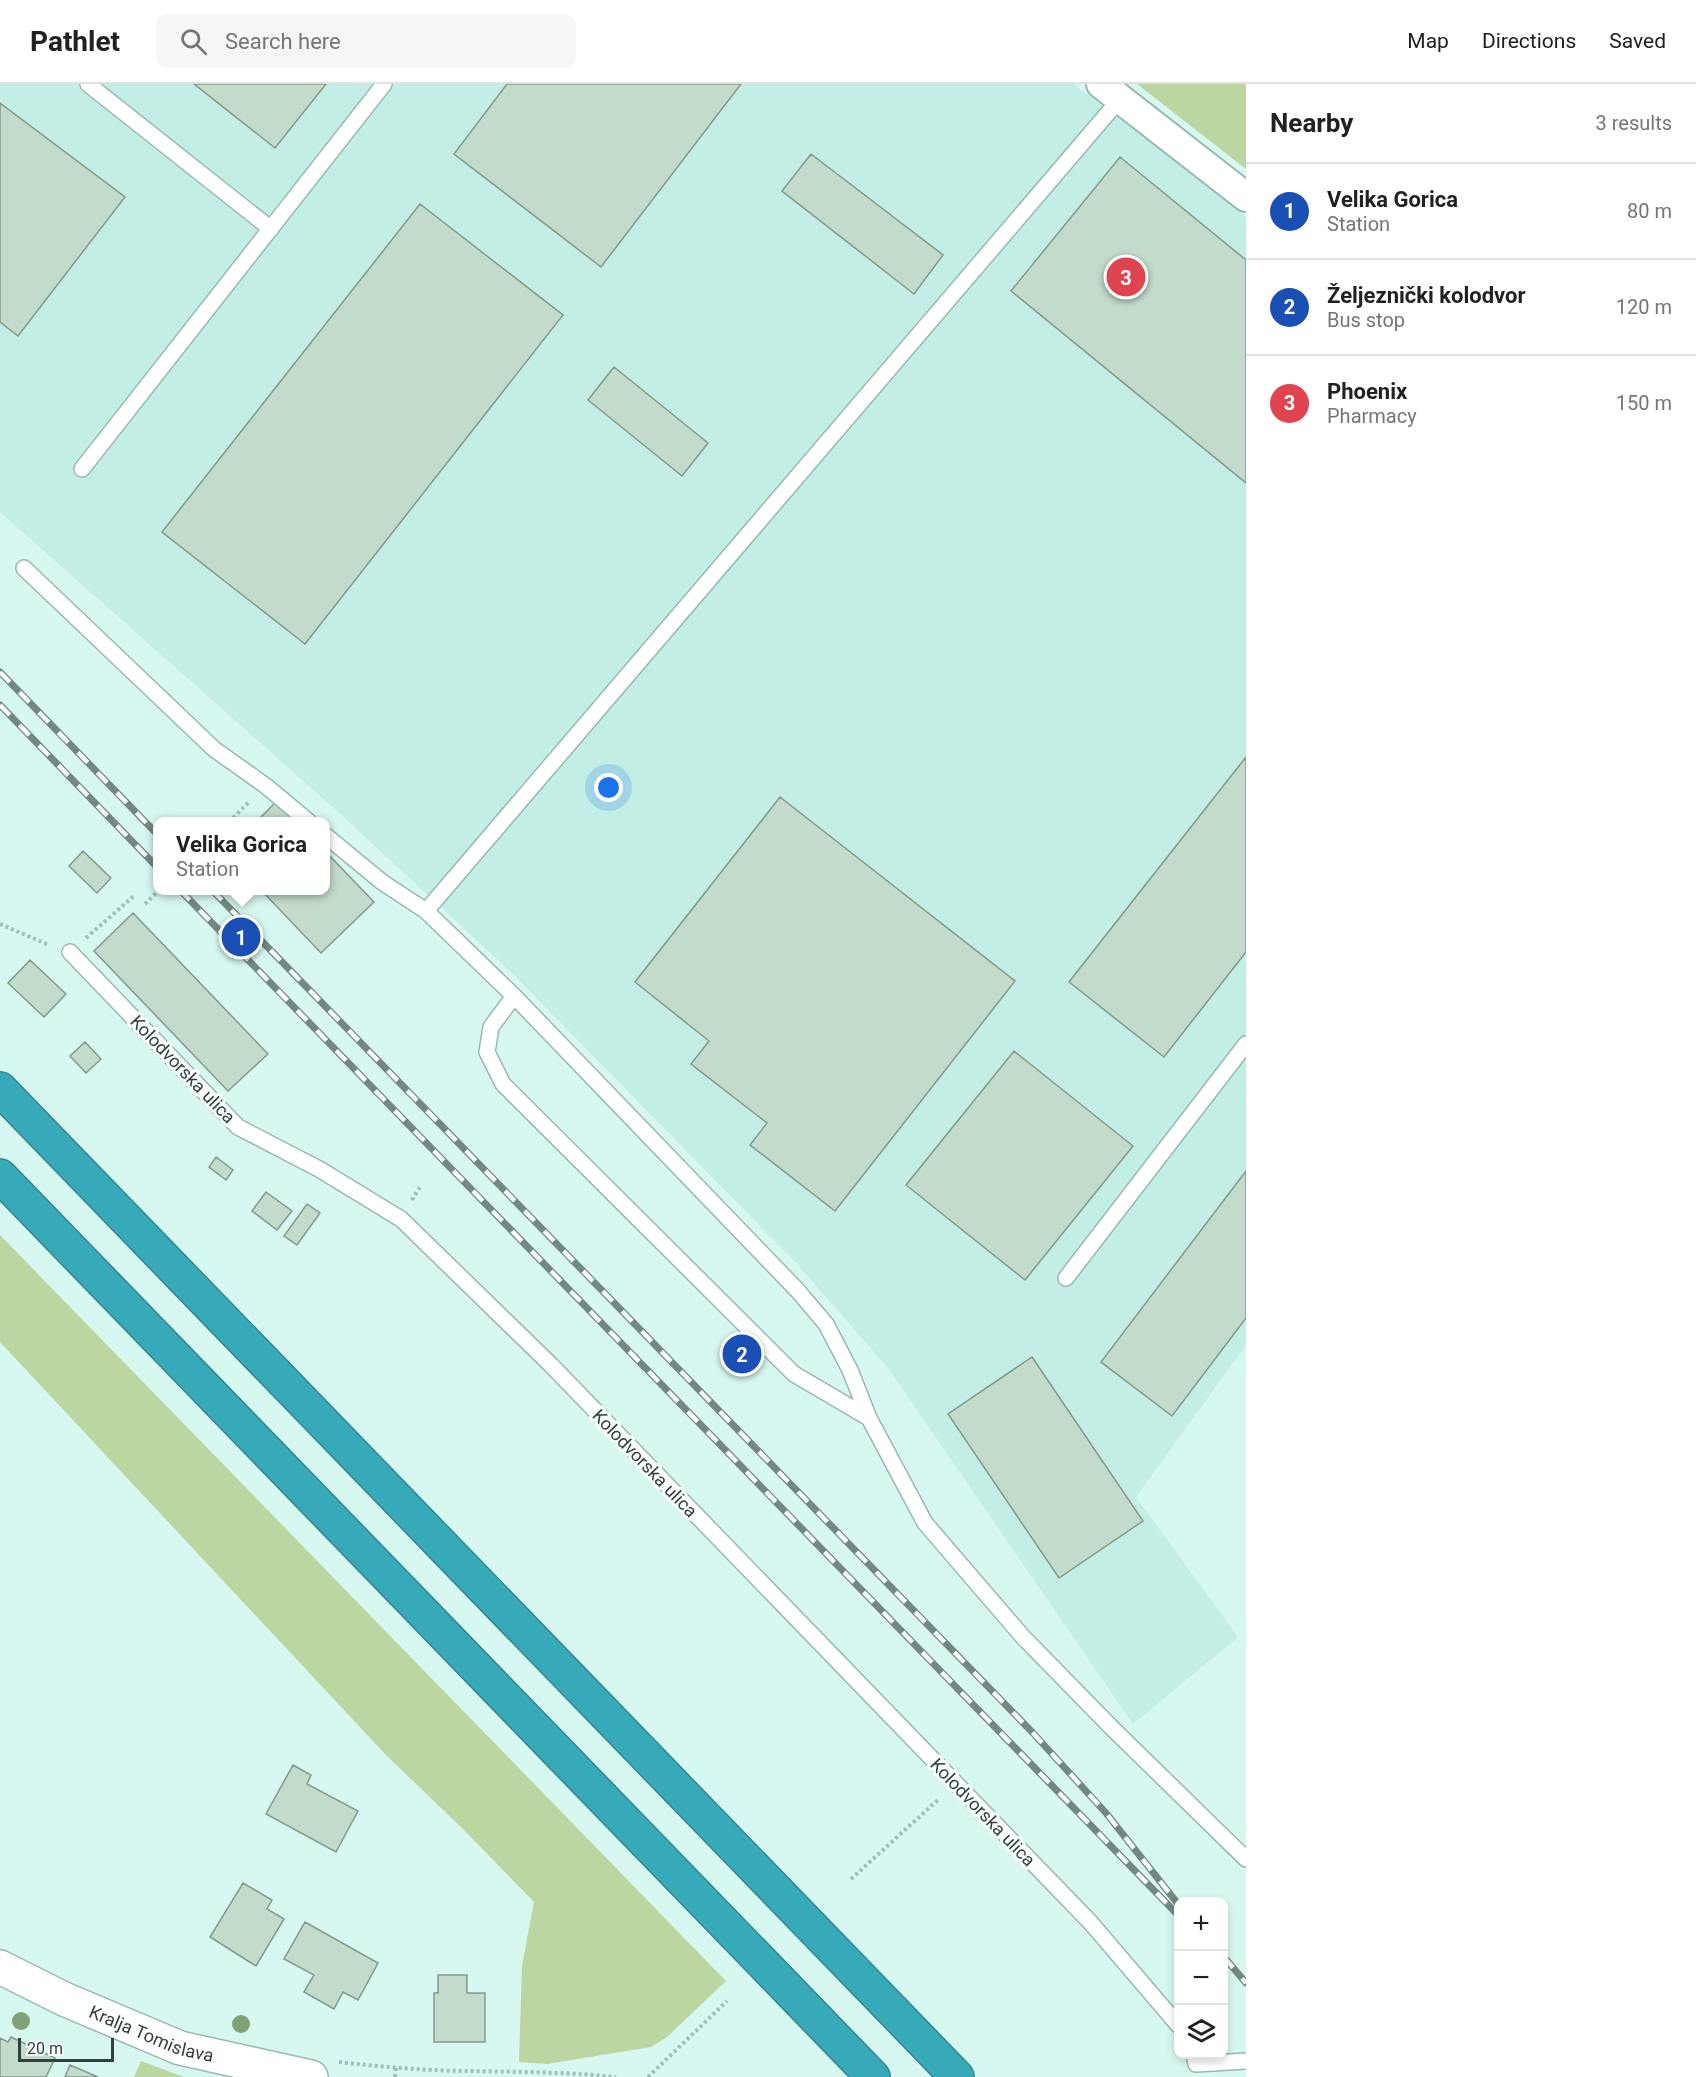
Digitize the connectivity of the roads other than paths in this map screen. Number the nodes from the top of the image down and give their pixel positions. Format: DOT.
graph roads {
  1 [pos="88,84"];
  2 [pos="384,84"];
  3 [pos="1110,91"];
  4 [pos="1246,197"];
  5 [pos="271,229"];
  6 [pos="82,469"];
  7 [pos="24,568"];
  8 [pos="303,817"];
  9 [pos="330,839"];
  10 [pos="426,911"];
  11 [pos="70,952"];
  12 [pos="514,996"];
  13 [pos="1246,1044"];
  14 [pos="0,1089"];
  15 [pos="0,1176"];
  16 [pos="1066,1278"];
  17 [pos="869,1418"];
  18 [pos="1246,1859"];
  19 [pos="0,1967"];
  20 [pos="1174,2019"];
  21 [pos="1246,2061"];
  22 [pos="1196,2065"];
  23 [pos="312,2077"];
  24 [pos="873,2077"];
  25 [pos="957,2077"];
  1 -- 5 [label="lane"];
  2 -- 5 [label="lane"];
  3 -- 4 [label="street"];
  3 -- 10 [label="lane"];
  5 -- 6 [label="lane"];
  7 -- 8 [label="lane"];
  9 -- 10 [label="lane"];
  10 -- 12 [label="lane"];
  11 -- 20 [label="lane, Kolodvorska ulica"];
  12 -- 17 [label="lane"];
  12 -- 17 [label="lane"];
  13 -- 16 [label="lane"];
  14 -- 25 [label="highway"];
  15 -- 24 [label="highway"];
  17 -- 18 [label="lane"];
  19 -- 23 [label="street, Kralja Tomislava"];
  21 -- 22 [label="lane"];
}
